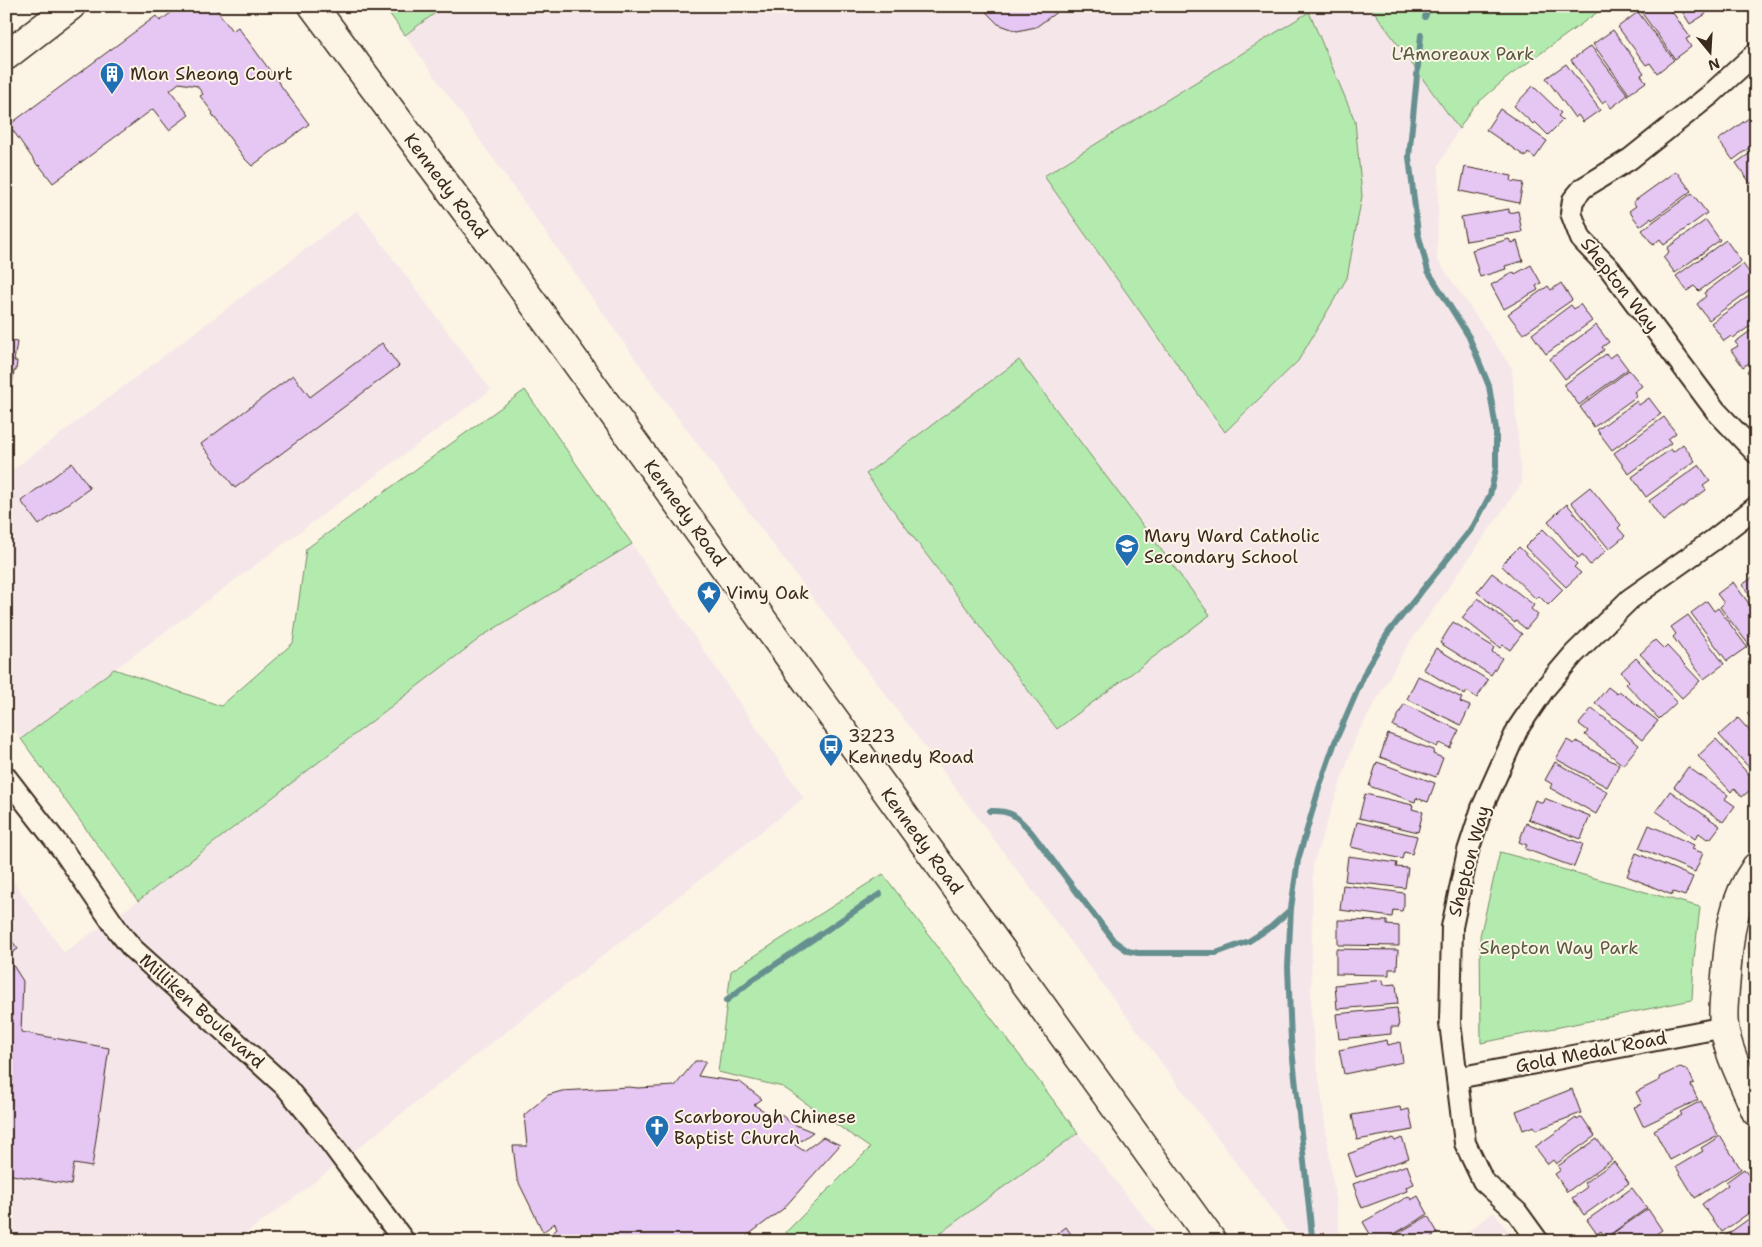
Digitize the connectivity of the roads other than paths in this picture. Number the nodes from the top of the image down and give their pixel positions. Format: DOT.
graph roads {
  1 [pos="71,6"];
  2 [pos="313,6"];
  3 [pos="1756,53"];
  4 [pos="6,56"];
  5 [pos="1756,453"];
  6 [pos="1756,507"];
  7 [pos="6,777"];
  8 [pos="1756,867"];
  9 [pos="1724,1027"];
  10 [pos="1457,1078"];
  11 [pos="1756,1112"];
  12 [pos="404,1241"];
  13 [pos="1212,1241"];
  14 [pos="1538,1241"];
  1 -- 4 [label="main road"];
  2 -- 13 [label="main road, Kennedy Road"];
  3 -- 5 [label="street, Shepton Way"];
  6 -- 10 [label="street, Shepton Way"];
  7 -- 12 [label="street, Milliken Boulevard"];
  8 -- 9 [label="main road"];
  9 -- 10 [label="street, Gold Medal Road"];
  9 -- 11 [label="main road"];
  10 -- 14 [label="street, Shepton Way"];
}
